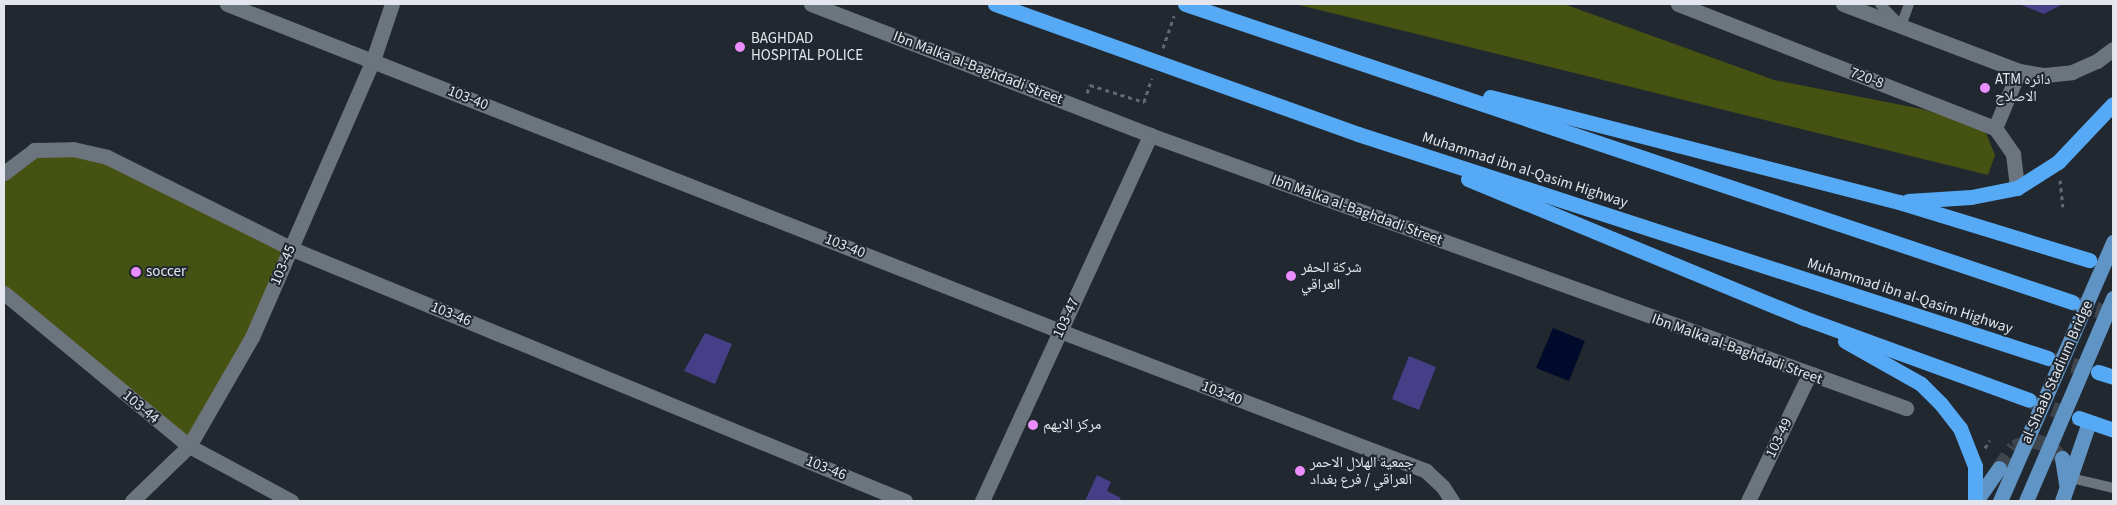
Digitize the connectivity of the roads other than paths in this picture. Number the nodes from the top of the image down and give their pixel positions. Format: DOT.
graph roads {
  1 [pos="227,4"];
  2 [pos="392,4"];
  3 [pos="811,4"];
  4 [pos="995,4"];
  5 [pos="1185,4"];
  6 [pos="1678,4"];
  7 [pos="1843,4"];
  8 [pos="1880,4"];
  9 [pos="1909,4"];
  10 [pos="1901,26"];
  11 [pos="2113,49"];
  12 [pos="373,60"];
  13 [pos="1376,67"];
  14 [pos="2019,71"];
  15 [pos="2113,104"];
  16 [pos="1995,128"];
  17 [pos="1358,134"];
  18 [pos="1150,135"];
  19 [pos="4,174"];
  20 [pos="2017,188"];
  21 [pos="1899,202"];
  22 [pos="2113,242"];
  23 [pos="290,248"];
  24 [pos="2089,260"];
  25 [pos="4,293"];
  26 [pos="2113,298"];
  27 [pos="2072,302"];
  28 [pos="1804,318"];
  29 [pos="1060,331"];
  30 [pos="2048,358"];
  31 [pos="2098,372"];
  32 [pos="1809,375"];
  33 [pos="2113,377"];
  34 [pos="2029,400"];
  35 [pos="1906,408"];
  36 [pos="2084,420"];
  37 [pos="2113,430"];
  38 [pos="189,446"];
  39 [pos="2062,458"];
  40 [pos="1999,468"];
  41 [pos="2071,478"];
  42 [pos="2113,488"];
  43 [pos="2064,497"];
  44 [pos="132,501"];
  45 [pos="291,501"];
  46 [pos="905,501"];
  47 [pos="982,501"];
  48 [pos="1452,501"];
  49 [pos="1748,501"];
  50 [pos="1976,501"];
  51 [pos="2000,501"];
  52 [pos="2026,501"];
  1 -- 12 [label="street, 103-40"];
  2 -- 12 [label="street, 103-45"];
  3 -- 18 [label="street, Ibn Malka al-Baghdadi Street"];
  4 -- 17 [label="highway, Muhammad ibn al-Qasim Highway"];
  5 -- 13 [label="highway"];
  6 -- 16 [label="street, 720-8"];
  7 -- 10 [label="street"];
  8 -- 10 [label="lane"];
  9 -- 10 [label="lane"];
  10 -- 14 [label="street"];
  11 -- 14 [label="street"];
  12 -- 23 [label="street, 103-45"];
  12 -- 29 [label="street, 103-40"];
  13 -- 21 [label="highway"];
  13 -- 27 [label="highway"];
  14 -- 16 [label="street"];
  15 -- 20 [label="highway"];
  16 -- 20 [label="street"];
  17 -- 28 [label="highway"];
  17 -- 30 [label="highway, Muhammad ibn al-Qasim Highway"];
  18 -- 29 [label="street, 103-47"];
  18 -- 32 [label="street, Ibn Malka al-Baghdadi Street"];
  19 -- 23 [label="street, 103-46"];
  20 -- 21 [label="highway"];
  21 -- 24 [label="highway"];
  22 -- 51 [label="main road, al-Shaab Stadium Bridge"];
  23 -- 38 [label="street, 103-45"];
  23 -- 46 [label="street, 103-46"];
  25 -- 38 [label="street, 103-44"];
  26 -- 52 [label="main road, al-Shaab Stadium Bridge"];
  28 -- 34 [label="highway"];
  28 -- 50 [label="highway"];
  29 -- 47 [label="street, 103-47"];
  29 -- 48 [label="street, 103-40"];
  31 -- 33 [label="highway"];
  32 -- 35 [label="street, Ibn Malka al-Baghdadi Street"];
  32 -- 49 [label="street, 103-49"];
  36 -- 37 [label="highway"];
  36 -- 41 [label="main road"];
  38 -- 44 [label="street, 103-45"];
  38 -- 45 [label="street, 103-44"];
  39 -- 43 [label="main road"];
  40 -- 50 [label="main road"];
  41 -- 42 [label="lane"];
  41 -- 43 [label="main road"];
}
